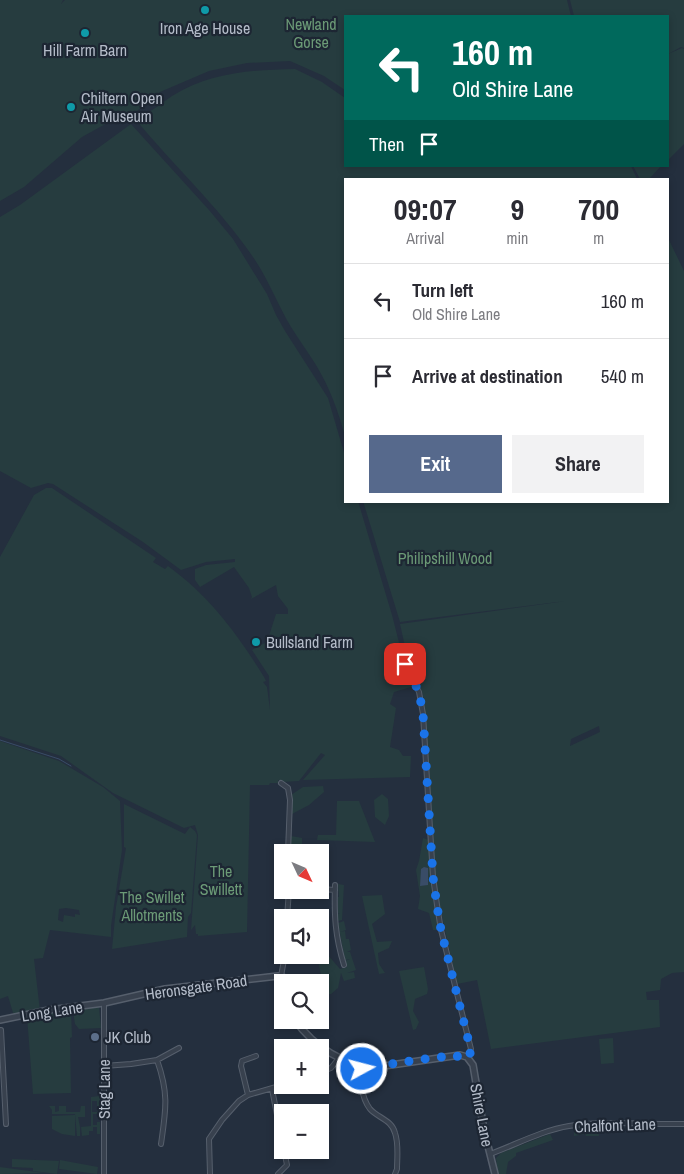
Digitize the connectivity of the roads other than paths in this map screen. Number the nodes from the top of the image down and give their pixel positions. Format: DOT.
graph roads {
  1 [pos="405,664"];
  2 [pos="281,783"];
  3 [pos="288,844"];
  4 [pos="329,888"];
  5 [pos="337,962"];
  6 [pos="274,977"];
  7 [pos="104,1004"];
  8 [pos="0,1020"];
  9 [pos="301,1029"];
  10 [pos="1,1030"];
  11 [pos="1,1041"];
  12 [pos="169,1046"];
  13 [pos="178,1048"];
  14 [pos="172,1051"];
  15 [pos="256,1056"];
  16 [pos="339,1058"];
  17 [pos="468,1058"];
  18 [pos="157,1060"];
  19 [pos="104,1066"];
  20 [pos="363,1067"];
  21 [pos="329,1069"];
  22 [pos="2,1072"];
  23 [pos="272,1089"];
  24 [pos="248,1095"];
  25 [pos="275,1104"];
  26 [pos="6,1124"];
  27 [pos="684,1124"];
  28 [pos="156,1138"];
  29 [pos="162,1139"];
  30 [pos="161,1144"];
  31 [pos="490,1154"];
  32 [pos="286,1159"];
  33 [pos="104,1174"];
  34 [pos="210,1174"];
  35 [pos="278,1174"];
  36 [pos="395,1174"];
  37 [pos="495,1174"];
  1 -- 17 [label="street"];
  2 -- 3 [label="street"];
  4 -- 5 [label="street"];
  6 -- 7 [label="street, Heronsgate Road"];
  7 -- 8 [label="street, Long Lane"];
  7 -- 19 [label="street, Stag Lane"];
  9 -- 16 [label="street"];
  10 -- 11 [label="street"];
  11 -- 22 [label="street"];
  12 -- 14 [label="street"];
  13 -- 14 [label="street"];
  14 -- 18 [label="street"];
  15 -- 24 [label="street"];
  16 -- 20 [label="street"];
  16 -- 21 [label="street"];
  17 -- 20 [label="street"];
  17 -- 31 [label="street, Shire Lane"];
  18 -- 19 [label="street"];
  18 -- 29 [label="street"];
  19 -- 33 [label="street, Stag Lane"];
  20 -- 36 [label="street"];
  22 -- 26 [label="street"];
  23 -- 24 [label="street"];
  23 -- 25 [label="street"];
  24 -- 34 [label="street"];
  27 -- 31 [label="street, Chalfont Lane"];
  28 -- 29 [label="street"];
  29 -- 30 [label="street"];
  31 -- 37 [label="street, Shire Lane"];
  32 -- 35 [label="street"];
}
